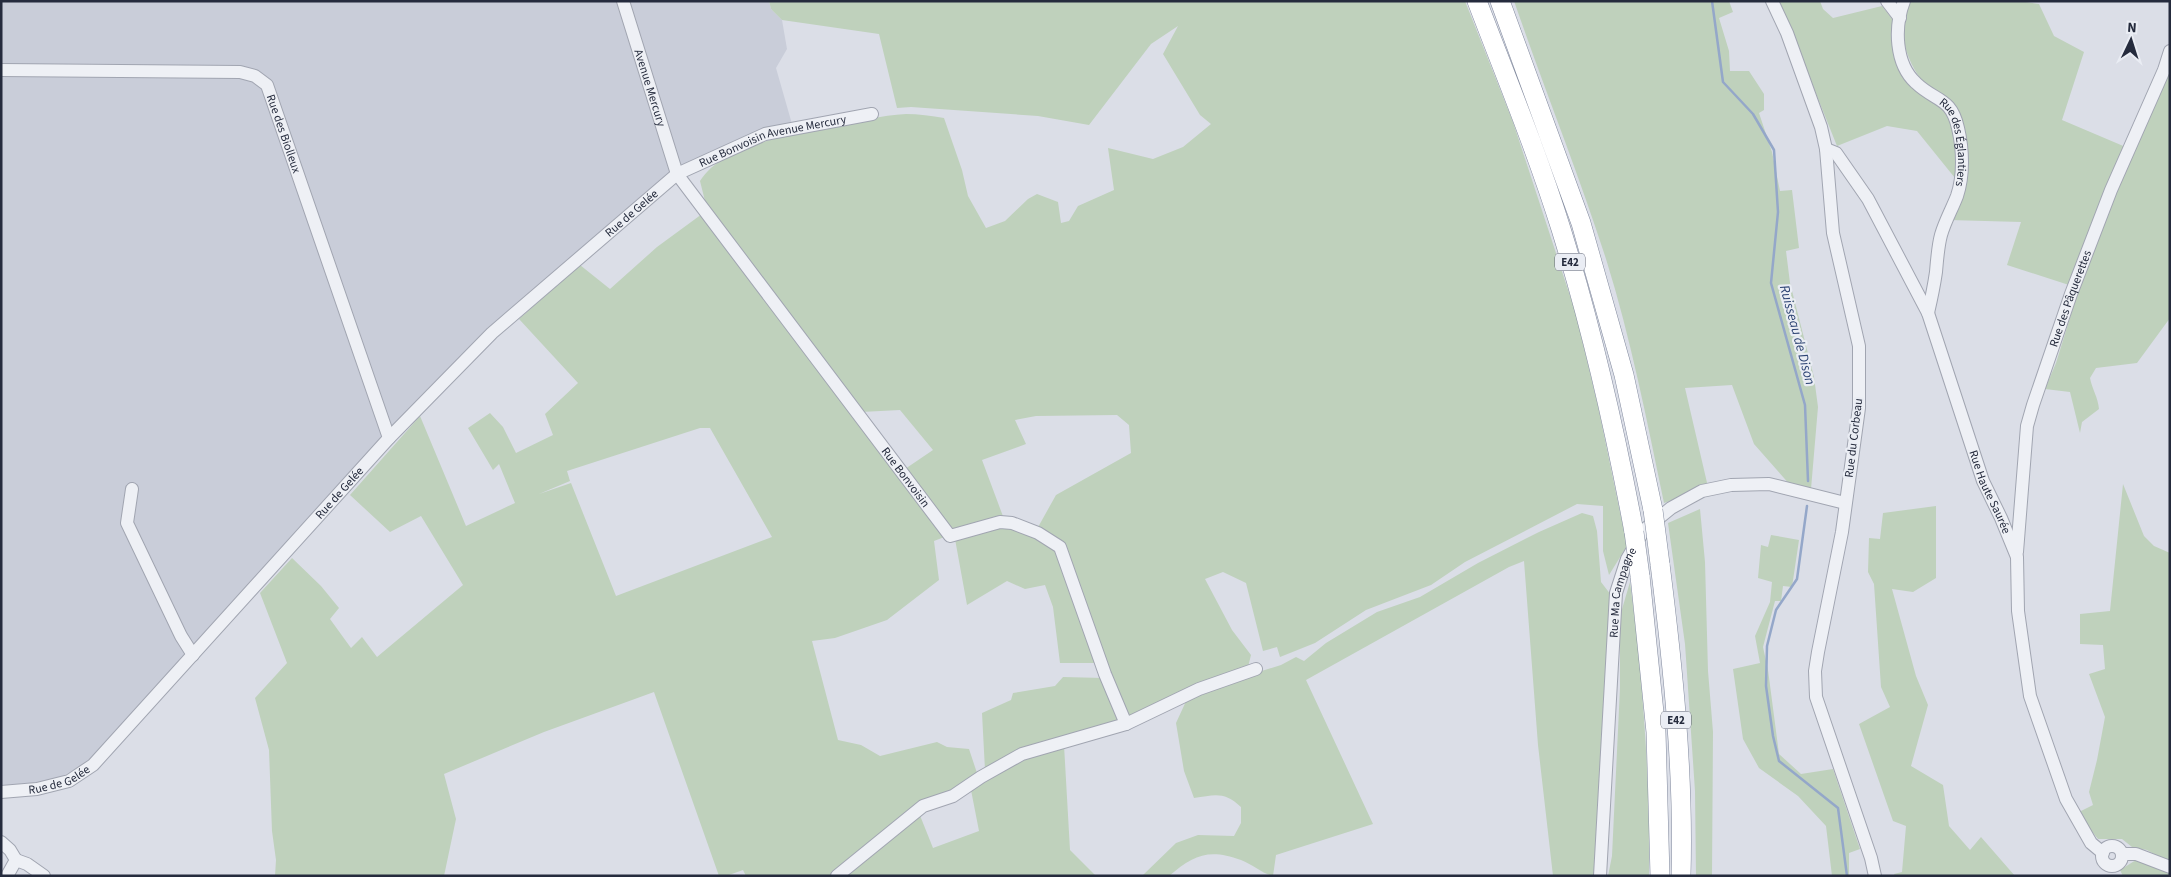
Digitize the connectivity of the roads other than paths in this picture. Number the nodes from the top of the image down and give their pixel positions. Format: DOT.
graph roads {
  1 [pos="623,1"];
  2 [pos="1477,1"];
  3 [pos="1500,1"];
  4 [pos="1772,1"];
  5 [pos="1887,1"];
  6 [pos="1904,1"];
  7 [pos="1900,18"];
  8 [pos="2170,51"];
  9 [pos="1,70"];
  10 [pos="872,114"];
  11 [pos="1826,149"];
  12 [pos="677,174"];
  13 [pos="1928,313"];
  14 [pos="389,438"];
  15 [pos="132,489"];
  16 [pos="1845,503"];
  17 [pos="2017,558"];
  18 [pos="193,655"];
  19 [pos="1256,669"];
  20 [pos="1126,724"];
  21 [pos="1,792"];
  22 [pos="1,842"];
  23 [pos="2103,852"];
  24 [pos="2122,854"];
  25 [pos="16,860"];
  26 [pos="2170,867"];
  27 [pos="2115,871"];
  28 [pos="8,876"];
  29 [pos="44,876"];
  30 [pos="837,876"];
  31 [pos="1600,876"];
  32 [pos="1660,876"];
  33 [pos="1681,876"];
  34 [pos="1874,876"];
  1 -- 12 [label="street, Avenue Mercury"];
  2 -- 32 [label="highway, E42, bridge"];
  3 -- 33 [label="highway, E42, bridge"];
  4 -- 11 [label="street, Rue du Corbeau"];
  5 -- 7 [label="street"];
  6 -- 7 [label="street, Rue des Églantiers"];
  7 -- 13 [label="street, Rue des Églantiers"];
  8 -- 17 [label="street, Rue des Pâquerettes"];
  9 -- 14 [label="street, Rue des Biolleux"];
  10 -- 12 [label="street, Rue Bonvoisin Avenue Mercury"];
  11 -- 13 [label="street, Rue Haute Saurée"];
  11 -- 16 [label="street, Rue du Corbeau"];
  12 -- 14 [label="street, Rue de Gelée"];
  12 -- 20 [label="street, Rue Bonvoisin"];
  13 -- 17 [label="street, Rue Haute Saurée"];
  14 -- 18 [label="street, Rue de Gelée"];
  15 -- 18 [label="street"];
  16 -- 31 [label="street, Rue Ma Campagne"];
  16 -- 34 [label="street, Rue du Corbeau"];
  17 -- 23 [label="street, Rue Haute Saurée"];
  18 -- 21 [label="street, Rue de Gelée"];
  19 -- 20 [label="street"];
  20 -- 30 [label="street"];
  22 -- 25 [label="street"];
  23 -- 24 [label="street"];
  23 -- 27 [label="street, Rue Haute Saurée"];
  24 -- 26 [label="street"];
  24 -- 27 [label="street, Rue Haute Saurée"];
  25 -- 28 [label="street"];
  25 -- 29 [label="street"];
}
